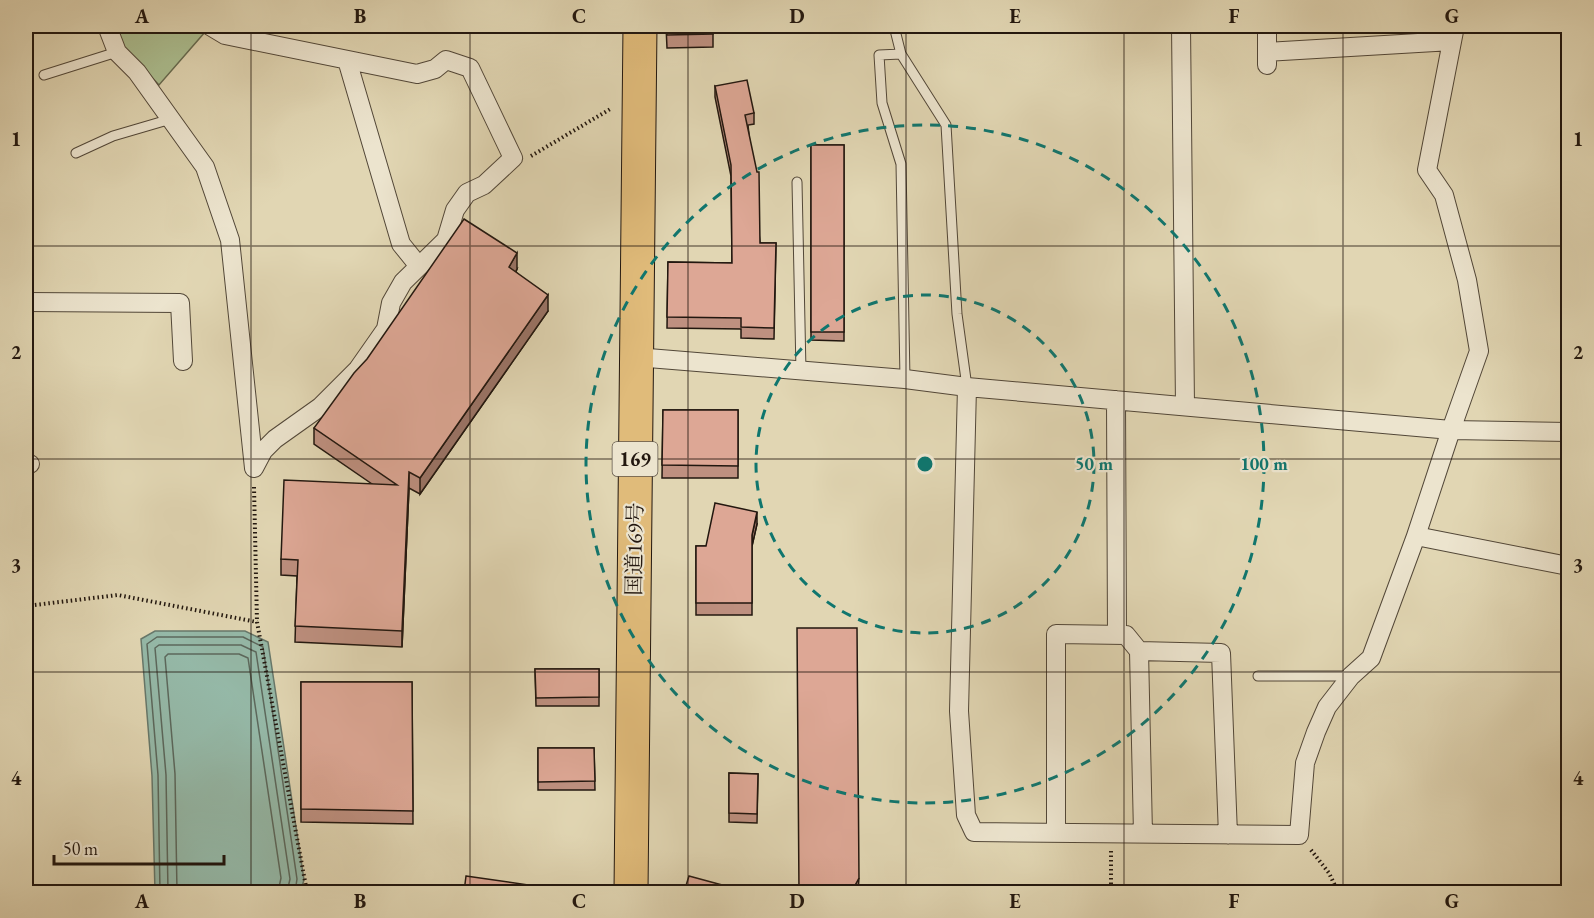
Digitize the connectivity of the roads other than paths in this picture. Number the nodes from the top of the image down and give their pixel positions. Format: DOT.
graph roads {
  1 [pos="107,26"];
  2 [pos="210,26"];
  3 [pos="640,26"];
  4 [pos="894,26"];
  5 [pos="1181,26"];
  6 [pos="1267,26"];
  7 [pos="1454,33"];
  8 [pos="117,52"];
  9 [pos="901,54"];
  10 [pos="346,60"];
  11 [pos="44,75"];
  12 [pos="171,119"];
  13 [pos="76,153"];
  14 [pos="797,182"];
  15 [pos="418,265"];
  16 [pos="26,302"];
  17 [pos="636,357"];
  18 [pos="183,361"];
  19 [pos="801,371"];
  20 [pos="905,379"];
  21 [pos="967,387"];
  22 [pos="1116,400"];
  23 [pos="1185,406"];
  24 [pos="1451,430"];
  25 [pos="1569,432"];
  26 [pos="1416,537"];
  27 [pos="1569,566"];
  28 [pos="1117,635"];
  29 [pos="1139,651"];
  30 [pos="1257,676"];
  31 [pos="1351,676"];
  32 [pos="1056,833"];
  33 [pos="1143,834"];
  34 [pos="1228,835"];
  35 [pos="631,892"];
  1 -- 8 [label="street"];
  2 -- 10 [label="street"];
  3 -- 17 [label="highway, 国道169号 / 169"];
  4 -- 9 [label="lane"];
  5 -- 23 [label="street"];
  6 -- 7 [label="street"];
  7 -- 24 [label="street"];
  8 -- 11 [label="lane"];
  8 -- 12 [label="street"];
  9 -- 20 [label="lane"];
  9 -- 21 [label="lane"];
  10 -- 15 [label="street"];
  10 -- 15 [label="street"];
  12 -- 13 [label="lane"];
  12 -- 15 [label="street"];
  14 -- 19 [label="lane"];
  16 -- 18 [label="street"];
  17 -- 19 [label="street"];
  17 -- 35 [label="highway, 国道169号 / 169"];
  19 -- 20 [label="street"];
  20 -- 21 [label="street"];
  21 -- 22 [label="street"];
  21 -- 32 [label="street"];
  22 -- 23 [label="street"];
  22 -- 28 [label="street"];
  23 -- 24 [label="street"];
  24 -- 25 [label="street"];
  24 -- 26 [label="street"];
  26 -- 27 [label="street"];
  26 -- 31 [label="street"];
  28 -- 29 [label="street"];
  28 -- 32 [label="street"];
  29 -- 33 [label="street"];
  29 -- 34 [label="street"];
  30 -- 31 [label="lane"];
  31 -- 34 [label="street"];
  32 -- 33 [label="street"];
  33 -- 34 [label="street"];
}
